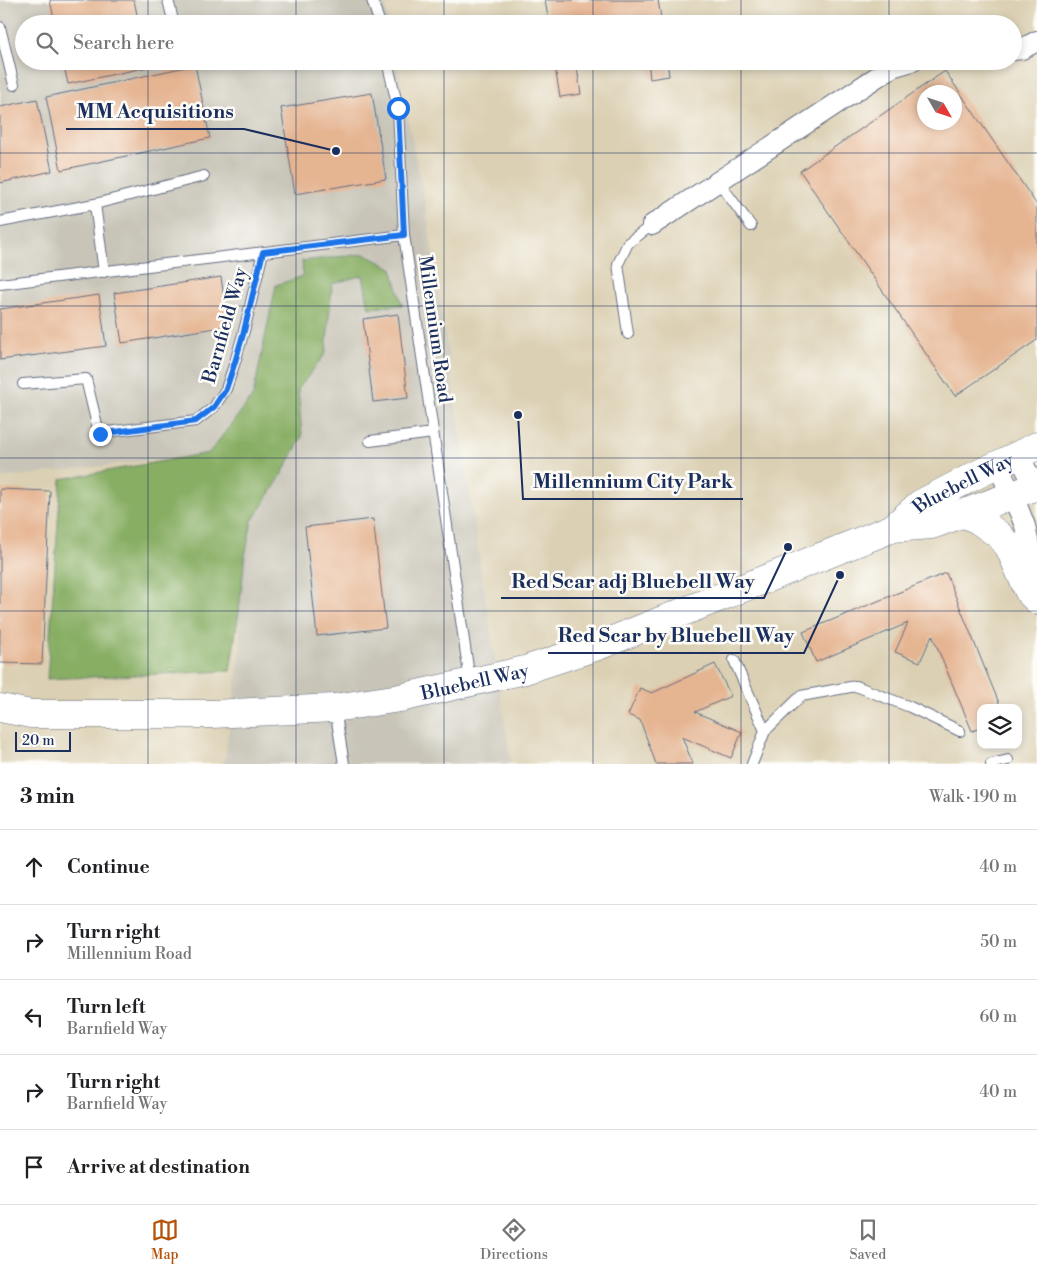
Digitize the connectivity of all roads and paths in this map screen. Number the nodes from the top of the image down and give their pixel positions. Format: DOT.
graph roads {
  1 [pos="168,0"];
  2 [pos="372,0"];
  3 [pos="172,15"];
  4 [pos="377,15"];
  5 [pos="0,27"];
  6 [pos="1037,41"];
  7 [pos="1022,50"];
  8 [pos="390,70"];
  9 [pos="887,70"];
  10 [pos="14,85"];
  11 [pos="204,176"];
  12 [pos="718,181"];
  13 [pos="95,204"];
  14 [pos="0,222"];
  15 [pos="652,225"];
  16 [pos="751,226"];
  17 [pos="404,235"];
  18 [pos="263,252"];
  19 [pos="104,272"];
  20 [pos="0,284"];
  21 [pos="628,334"];
  22 [pos="23,384"];
  23 [pos="433,433"];
  24 [pos="370,441"];
  25 [pos="1017,455"];
  26 [pos="1030,489"];
  27 [pos="963,513"];
  28 [pos="893,528"];
  29 [pos="1037,584"];
  30 [pos="1037,600"];
  31 [pos="734,660"];
  32 [pos="470,682"];
  33 [pos="0,708"];
  34 [pos="334,708"];
  35 [pos="31,714"];
  36 [pos="0,724"];
  37 [pos="765,731"];
  38 [pos="960,731"];
  39 [pos="1008,760"];
  40 [pos="344,764"];
  41 [pos="752,764"];
  42 [pos="991,764"];
  1 -- 3 [label="lane"];
  2 -- 4 [label="lane"];
  5 -- 10 [label="lane"];
  6 -- 7 [label="street"];
  8 -- 17 [label="lane"];
  9 -- 12 [label="street"];
  11 -- 13 [label="lane"];
  12 -- 15 [label="street"];
  12 -- 16 [label="lane"];
  13 -- 14 [label="lane"];
  13 -- 19 [label="lane"];
  15 -- 21 [label="lane"];
  17 -- 18 [label="lane, Millennium Road"];
  17 -- 23 [label="lane, Millennium Road"];
  18 -- 19 [label="lane, Millennium Road"];
  18 -- 22 [label="lane, Barnfield Way"];
  19 -- 20 [label="lane, Millennium Road"];
  23 -- 24 [label="lane"];
  23 -- 32 [label="lane, Millennium Road"];
  25 -- 26 [label="street"];
  25 -- 28 [label="main road, Bluebell Way"];
  26 -- 27 [label="main road, Bluebell Way"];
  26 -- 29 [label="street"];
  27 -- 28 [label="main road, Bluebell Way"];
  27 -- 30 [label="main road"];
  28 -- 32 [label="main road, Bluebell Way"];
  31 -- 37 [label="lane"];
  32 -- 34 [label="main road, Bluebell Way"];
  33 -- 35 [label="main road"];
  34 -- 35 [label="main road, Bluebell Way"];
  34 -- 40 [label="lane"];
  35 -- 36 [label="main road"];
  37 -- 38 [label="lane"];
  37 -- 41 [label="lane"];
  39 -- 42 [label="lane"];
}
